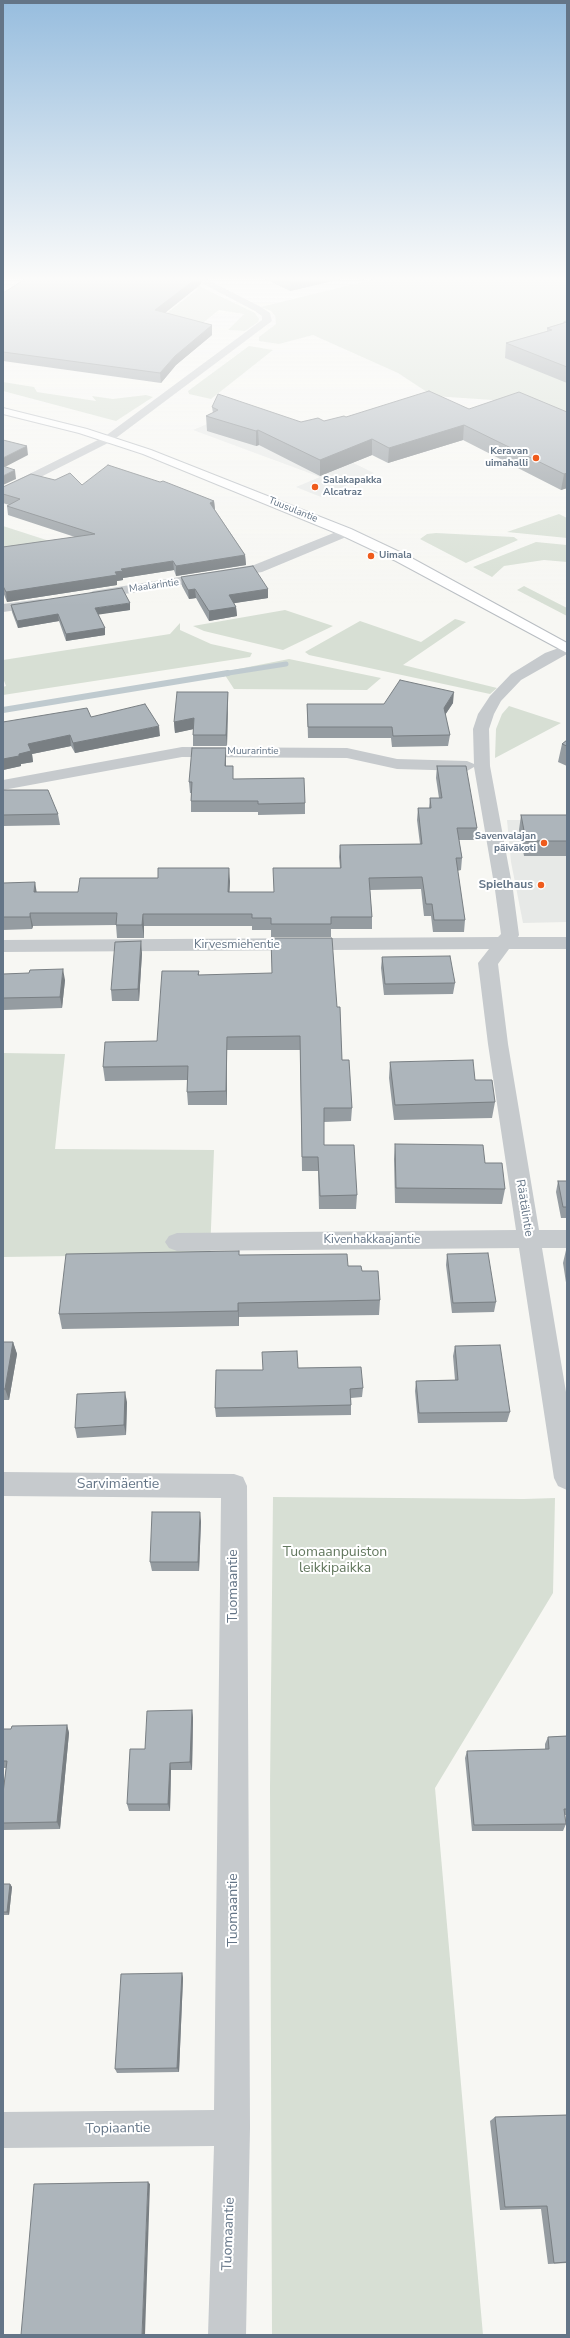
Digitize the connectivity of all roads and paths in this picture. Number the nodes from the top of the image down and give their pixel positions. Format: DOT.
graph roads {
  1 [pos="179,387"];
  2 [pos="3,402"];
  3 [pos="3,410"];
  4 [pos="119,432"];
  5 [pos="108,439"];
  6 [pos="193,458"];
  7 [pos="3,492"];
  8 [pos="340,516"];
  9 [pos="346,532"];
  10 [pos="433,561"];
  11 [pos="79,597"];
  12 [pos="57,600"];
  13 [pos="3,608"];
  14 [pos="522,609"];
  15 [pos="567,634"];
  16 [pos="567,649"];
  17 [pos="482,766"];
  18 [pos="3,785"];
  19 [pos="567,943"];
  20 [pos="505,944"];
  21 [pos="3,946"];
  22 [pos="529,1239"];
  23 [pos="567,1239"];
  24 [pos="177,1242"];
  25 [pos="566,1478"];
  26 [pos="3,1484"];
  27 [pos="234,1486"];
  28 [pos="232,2128"];
  29 [pos="3,2130"];
  30 [pos="227,2335"];
  1 -- 4 [label="street"];
  2 -- 4 [label="main road"];
  3 -- 5 [label="main road, Tuusulantie"];
  4 -- 5 [label="street"];
  4 -- 6 [label="main road"];
  5 -- 7 [label="street"];
  5 -- 9 [label="main road, Tuusulantie"];
  8 -- 10 [label="main road"];
  9 -- 11 [label="street, Maalarintie"];
  9 -- 16 [label="main road, Tuusulantie"];
  12 -- 13 [label="street"];
  14 -- 15 [label="main road"];
  16 -- 17 [label="street"];
  17 -- 18 [label="street, Muurarintie"];
  17 -- 20 [label="street"];
  19 -- 20 [label="street, Kirvesmiehentie"];
  20 -- 21 [label="street, Kirvesmiehentie"];
  20 -- 22 [label="street, Räätälintie"];
  22 -- 23 [label="street, Kivenhakkaajantie"];
  22 -- 24 [label="street, Kivenhakkaajantie"];
  22 -- 25 [label="street, Räätälintie"];
  26 -- 27 [label="street, Sarvimäentie"];
  27 -- 28 [label="street, Tuomaantie"];
  28 -- 29 [label="street, Topiaantie"];
  28 -- 30 [label="street, Tuomaantie"];
}
